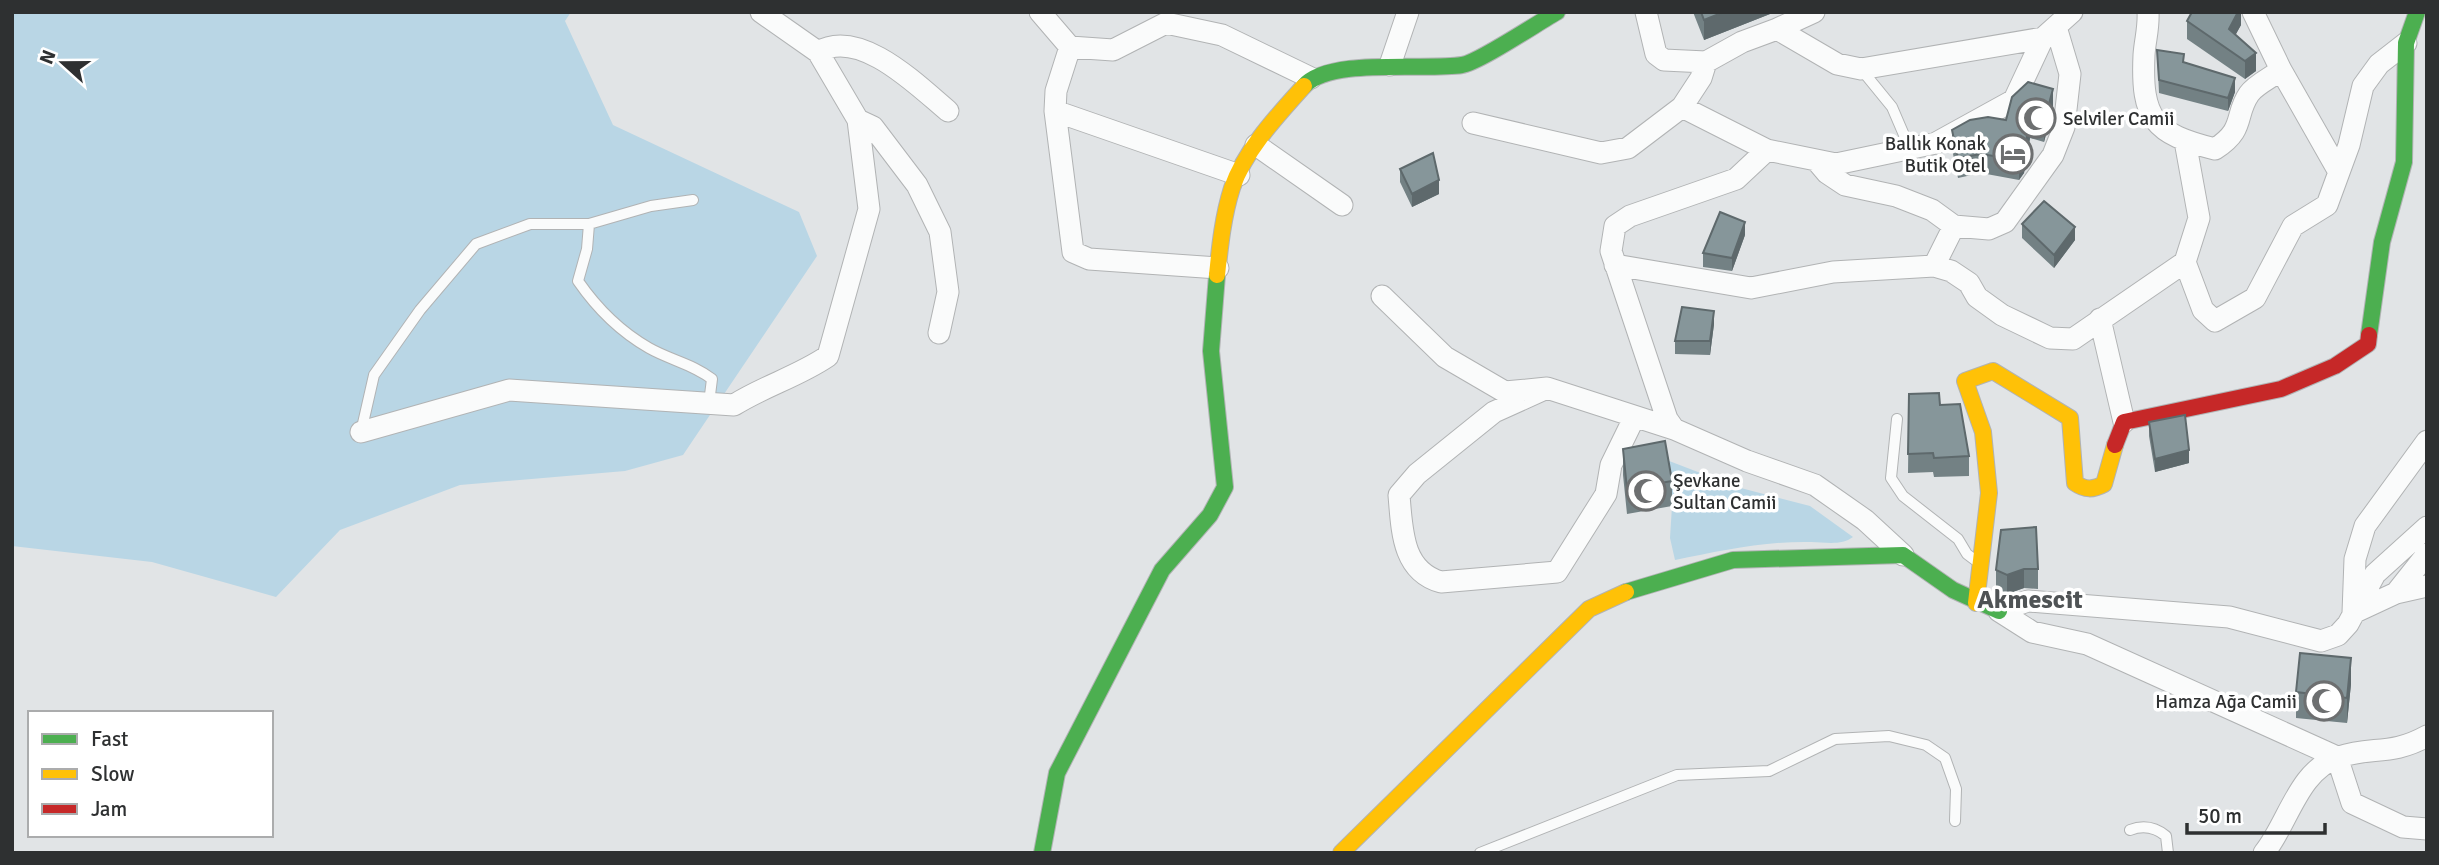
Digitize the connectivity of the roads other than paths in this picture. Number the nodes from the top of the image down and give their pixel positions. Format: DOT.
graph roads {
  1 [pos="761,12"];
  2 [pos="1040,12"];
  3 [pos="1408,12"];
  4 [pos="1557,12"];
  5 [pos="1646,12"];
  6 [pos="1814,12"];
  7 [pos="2072,12"];
  8 [pos="2148,12"];
  9 [pos="2253,12"];
  10 [pos="2417,12"];
  11 [pos="1777,29"];
  12 [pos="2050,32"];
  13 [pos="2406,43"];
  14 [pos="1070,47"];
  15 [pos="818,52"];
  16 [pos="1706,62"];
  17 [pos="1390,65"];
  18 [pos="1861,69"];
  19 [pos="2281,70"];
  20 [pos="1311,78"];
  21 [pos="1682,107"];
  22 [pos="948,111"];
  23 [pos="1055,111"];
  24 [pos="858,120"];
  25 [pos="1473,123"];
  26 [pos="2185,141"];
  27 [pos="1256,145"];
  28 [pos="1910,149"];
  29 [pos="1767,150"];
  30 [pos="1816,160"];
  31 [pos="2339,172"];
  32 [pos="1239,175"];
  33 [pos="693,200"];
  34 [pos="1342,205"];
  35 [pos="589,224"];
  36 [pos="1954,226"];
  37 [pos="2185,262"];
  38 [pos="1615,265"];
  39 [pos="1934,266"];
  40 [pos="1218,268"];
  41 [pos="1382,296"];
  42 [pos="2100,319"];
  43 [pos="939,333"];
  44 [pos="1547,388"];
  45 [pos="709,403"];
  46 [pos="1634,418"];
  47 [pos="1897,419"];
  48 [pos="2124,422"];
  49 [pos="1674,429"];
  50 [pos="361,432"];
  51 [pos="2427,441"];
  52 [pos="2427,527"];
  53 [pos="2427,554"];
  54 [pos="1903,555"];
  55 [pos="1980,564"];
  56 [pos="2427,586"];
  57 [pos="2396,593"];
  58 [pos="1976,603"];
  59 [pos="1999,611"];
  60 [pos="2353,613"];
  61 [pos="2427,736"];
  62 [pos="2337,757"];
  63 [pos="1955,821"];
  64 [pos="2130,830"];
  65 [pos="2425,831"];
  66 [pos="1042,853"];
  67 [pos="1341,853"];
  68 [pos="1480,853"];
  69 [pos="2168,853"];
  70 [pos="2264,853"];
  1 -- 15 [label="street"];
  2 -- 14 [label="street"];
  3 -- 17 [label="street"];
  4 -- 17 [label="main road"];
  5 -- 16 [label="street"];
  6 -- 11 [label="street"];
  7 -- 12 [label="street"];
  8 -- 26 [label="street"];
  9 -- 19 [label="street"];
  10 -- 13 [label="main road"];
  11 -- 16 [label="street"];
  11 -- 18 [label="street"];
  12 -- 18 [label="street"];
  12 -- 28 [label="street"];
  12 -- 36 [label="street"];
  13 -- 31 [label="street"];
  13 -- 48 [label="main road"];
  14 -- 20 [label="street"];
  14 -- 23 [label="street"];
  15 -- 22 [label="street"];
  15 -- 24 [label="street"];
  16 -- 21 [label="street"];
  17 -- 20 [label="main road"];
  18 -- 28 [label="lane"];
  19 -- 26 [label="street"];
  19 -- 31 [label="street"];
  20 -- 27 [label="main road"];
  21 -- 25 [label="street"];
  21 -- 29 [label="street"];
  23 -- 32 [label="street"];
  23 -- 40 [label="street"];
  24 -- 43 [label="street"];
  24 -- 45 [label="street"];
  26 -- 37 [label="street"];
  27 -- 32 [label="main road"];
  27 -- 34 [label="street"];
  28 -- 30 [label="street"];
  29 -- 30 [label="street"];
  29 -- 38 [label="street"];
  30 -- 36 [label="street"];
  31 -- 37 [label="street"];
  32 -- 40 [label="main road"];
  33 -- 35 [label="lane"];
  35 -- 45 [label="lane"];
  35 -- 50 [label="lane"];
  36 -- 39 [label="street"];
  37 -- 42 [label="street"];
  38 -- 39 [label="street"];
  38 -- 49 [label="street"];
  39 -- 42 [label="street"];
  40 -- 66 [label="main road"];
  41 -- 44 [label="street"];
  42 -- 48 [label="street"];
  44 -- 46 [label="street"];
  44 -- 46 [label="street"];
  45 -- 50 [label="street"];
  46 -- 49 [label="street"];
  47 -- 55 [label="lane"];
  48 -- 55 [label="main road"];
  49 -- 54 [label="street"];
  51 -- 60 [label="street"];
  52 -- 60 [label="street"];
  53 -- 57 [label="street"];
  54 -- 58 [label="main road"];
  54 -- 67 [label="main road"];
  55 -- 58 [label="main road"];
  56 -- 57 [label="street"];
  57 -- 60 [label="street"];
  58 -- 59 [label="main road"];
  59 -- 60 [label="street"];
  59 -- 62 [label="street"];
  61 -- 62 [label="street"];
  62 -- 65 [label="street"];
  62 -- 70 [label="street"];
  63 -- 68 [label="lane"];
  64 -- 69 [label="lane"];
}
